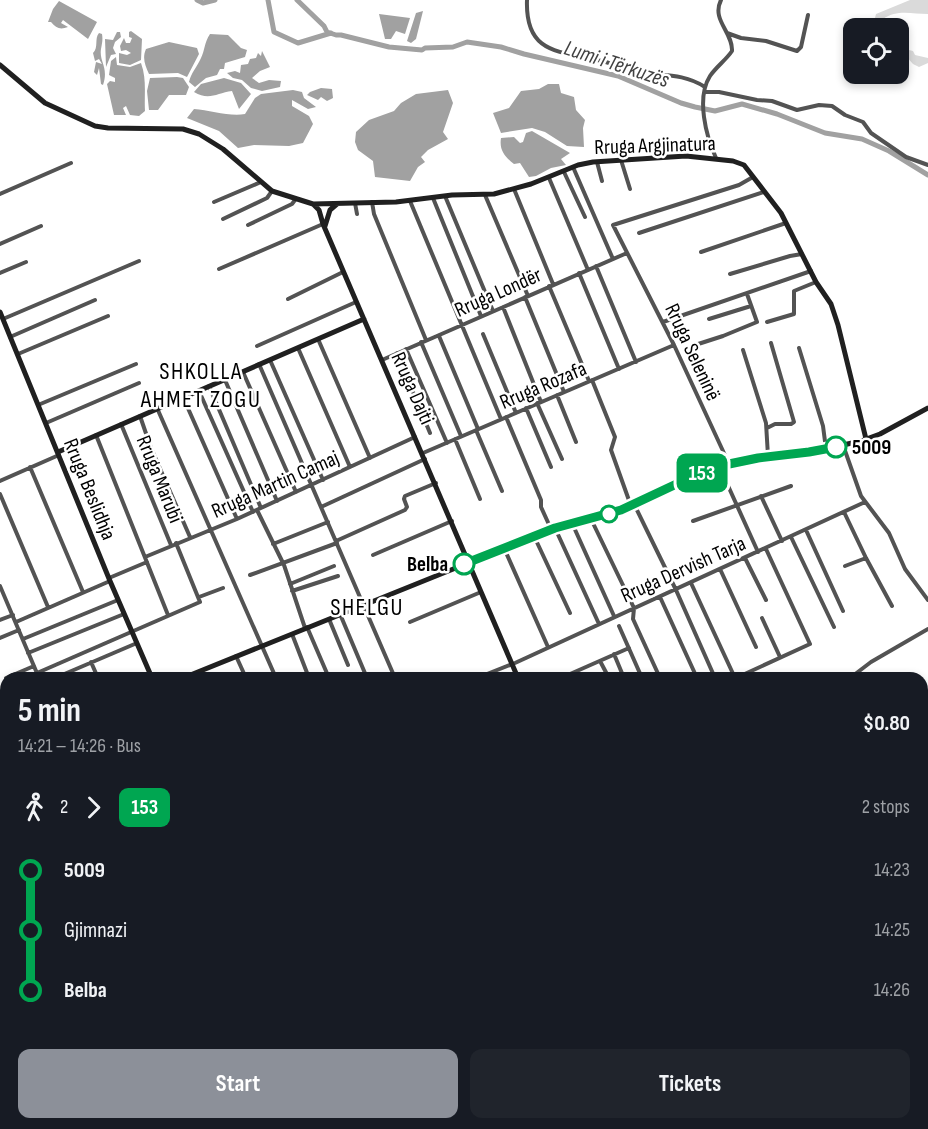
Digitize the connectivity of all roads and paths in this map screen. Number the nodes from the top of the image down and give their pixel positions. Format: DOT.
graph roads {
  1 [pos="527,0"];
  2 [pos="721,0"];
  3 [pos="808,15"];
  4 [pos="726,33"];
  5 [pos="0,65"];
  6 [pos="705,89"];
  7 [pos="716,158"];
  8 [pos="621,160"];
  9 [pos="597,162"];
  10 [pos="71,163"];
  11 [pos="928,165"];
  12 [pos="573,167"];
  13 [pos="564,172"];
  14 [pos="753,177"];
  15 [pos="549,178"];
  16 [pos="602,181"];
  17 [pos="261,182"];
  18 [pos="514,189"];
  19 [pos="630,189"];
  20 [pos="272,191"];
  21 [pos="764,192"];
  22 [pos="0,194"];
  23 [pos="485,195"];
  24 [pos="445,196"];
  25 [pos="433,198"];
  26 [pos="295,200"];
  27 [pos="410,201"];
  28 [pos="214,202"];
  29 [pos="355,202"];
  30 [pos="372,202"];
  31 [pos="313,204"];
  32 [pos="325,204"];
  33 [pos="339,204"];
  34 [pos="320,212"];
  35 [pos="330,212"];
  36 [pos="357,214"];
  37 [pos="585,217"];
  38 [pos="223,219"];
  39 [pos="787,223"];
  40 [pos="248,225"];
  41 [pos="41,226"];
  42 [pos="324,226"];
  43 [pos="639,233"];
  44 [pos="0,244"];
  45 [pos="701,252"];
  46 [pos="627,253"];
  47 [pos="803,254"];
  48 [pos="613,259"];
  49 [pos="139,261"];
  50 [pos="26,262"];
  51 [pos="596,266"];
  52 [pos="219,269"];
  53 [pos="588,270"];
  54 [pos="811,271"];
  55 [pos="344,272"];
  56 [pos="0,273"];
  57 [pos="579,273"];
  58 [pos="730,274"];
  59 [pos="816,282"];
  60 [pos="551,285"];
  61 [pos="747,294"];
  62 [pos="526,297"];
  63 [pos="288,299"];
  64 [pos="95,300"];
  65 [pos="356,302"];
  66 [pos="751,306"];
  67 [pos="502,307"];
  68 [pos="493,311"];
  69 [pos="0,312"];
  70 [pos="108,316"];
  71 [pos="481,316"];
  72 [pos="3,319"];
  73 [pos="364,319"];
  74 [pos="709,319"];
  75 [pos="663,322"];
  76 [pos="766,322"];
  77 [pos="460,325"];
  78 [pos="483,334"];
  79 [pos="439,336"];
  80 [pos="10,337"];
  81 [pos="318,339"];
  82 [pos="423,341"];
  83 [pos="771,343"];
  84 [pos="674,345"];
  85 [pos="257,346"];
  86 [pos="692,346"];
  87 [pos="298,348"];
  88 [pos="799,348"];
  89 [pos="406,349"];
  90 [pos="743,350"];
  91 [pos="397,353"];
  92 [pos="17,354"];
  93 [pos="270,359"];
  94 [pos="382,360"];
  95 [pos="636,362"];
  96 [pos="136,364"];
  97 [pos="259,364"];
  98 [pos="619,369"];
  99 [pos="243,371"];
  100 [pos="224,379"];
  101 [pos="591,381"];
  102 [pos="139,383"];
  103 [pos="209,386"];
  104 [pos="198,390"];
  105 [pos="564,392"];
  106 [pos="557,395"];
  107 [pos="183,396"];
  108 [pos="539,403"];
  109 [pos="38,405"];
  110 [pos="157,408"];
  111 [pos="526,408"];
  112 [pos="928,408"];
  113 [pos="516,413"];
  114 [pos="140,416"];
  115 [pos="504,418"];
  116 [pos="46,423"];
  117 [pos="122,424"];
  118 [pos="767,428"];
  119 [pos="477,430"];
  120 [pos="430,433"];
  121 [pos="96,435"];
  122 [pos="461,436"];
  123 [pos="416,437"];
  124 [pos="455,439"];
  125 [pos="866,439"];
  126 [pos="576,442"];
  127 [pos="447,443"];
  128 [pos="843,445"];
  129 [pos="826,449"];
  130 [pos="58,453"];
  131 [pos="424,456"];
  132 [pos="768,456"];
  133 [pos="370,458"];
  134 [pos="562,459"];
  135 [pos="729,464"];
  136 [pos="30,467"];
  137 [pos="350,467"];
  138 [pos="551,467"];
  139 [pos="720,467"];
  140 [pos="323,480"];
  141 [pos="0,481"];
  142 [pos="436,483"];
  143 [pos="311,485"];
  144 [pos="791,486"];
  145 [pos="296,492"];
  146 [pos="502,492"];
  147 [pos="0,494"];
  148 [pos="761,496"];
  149 [pos="480,499"];
  150 [pos="277,501"];
  151 [pos="865,502"];
  152 [pos="633,505"];
  153 [pos="737,505"];
  154 [pos="321,507"];
  155 [pos="257,510"];
  156 [pos="844,512"];
  157 [pos="237,519"];
  158 [pos="591,519"];
  159 [pos="452,521"];
  160 [pos="693,521"];
  161 [pos="328,522"];
  162 [pos="572,523"];
  163 [pos="553,529"];
  164 [pos="210,530"];
  165 [pos="806,530"];
  166 [pos="534,536"];
  167 [pos="190,537"];
  168 [pos="791,537"];
  169 [pos="782,541"];
  170 [pos="337,542"];
  171 [pos="176,543"];
  172 [pos="273,544"];
  173 [pos="171,545"];
  174 [pos="504,548"];
  175 [pos="766,549"];
  176 [pos="758,552"];
  177 [pos="373,555"];
  178 [pos="145,557"];
  179 [pos="745,558"];
  180 [pos="866,558"];
  181 [pos="147,562"];
  182 [pos="282,563"];
  183 [pos="469,563"];
  184 [pos="334,566"];
  185 [pos="845,566"];
  186 [pos="720,569"];
  187 [pos="249,575"];
  188 [pos="338,576"];
  189 [pos="109,580"];
  190 [pos="691,583"];
  191 [pos="290,584"];
  192 [pos="0,586"];
  193 [pos="223,588"];
  194 [pos="676,590"];
  195 [pos="292,591"];
  196 [pos="82,592"];
  197 [pos="481,592"];
  198 [pos="2,596"];
  199 [pos="199,597"];
  200 [pos="660,597"];
  201 [pos="118,600"];
  202 [pos="766,600"];
  203 [pos="928,600"];
  204 [pos="363,604"];
  205 [pos="892,606"];
  206 [pos="48,608"];
  207 [pos="633,608"];
  208 [pos="843,611"];
  209 [pos="570,613"];
  210 [pos="124,614"];
  211 [pos="340,614"];
  212 [pos="13,615"];
  213 [pos="168,615"];
  214 [pos="614,616"];
  215 [pos="328,618"];
  216 [pos="762,618"];
  217 [pos="0,620"];
  218 [pos="16,622"];
  219 [pos="410,622"];
  220 [pos="599,624"];
  221 [pos="619,627"];
  222 [pos="834,627"];
  223 [pos="306,628"];
  224 [pos="928,628"];
  225 [pos="19,630"];
  226 [pos="131,631"];
  227 [pos="291,633"];
  228 [pos="0,638"];
  229 [pos="23,639"];
  230 [pos="137,643"];
  231 [pos="261,645"];
  232 [pos="548,647"];
  233 [pos="756,647"];
  234 [pos="629,648"];
  235 [pos="28,653"];
  236 [pos="614,654"];
  237 [pos="236,656"];
  238 [pos="780,657"];
  239 [pos="600,661"];
  240 [pos="92,662"];
  241 [pos="512,663"];
  242 [pos="348,665"];
  243 [pos="34,666"];
  244 [pos="200,671"];
  245 [pos="20,672"];
  246 [pos="37,672"];
  247 [pos="39,672"];
  248 [pos="69,672"];
  249 [pos="96,672"];
  250 [pos="150,672"];
  251 [pos="243,672"];
  252 [pos="273,672"];
  253 [pos="307,672"];
  254 [pos="326,672"];
  255 [pos="364,672"];
  256 [pos="392,672"];
  257 [pos="491,672"];
  258 [pos="515,672"];
  259 [pos="575,672"];
  260 [pos="606,672"];
  261 [pos="622,672"];
  262 [pos="639,672"];
  263 [pos="657,672"];
  264 [pos="694,672"];
  265 [pos="713,672"];
  266 [pos="733,672"];
  267 [pos="749,672"];
  268 [pos="857,672"];
  1 -- 6 [label="street"];
  2 -- 4 [label="street"];
  3 -- 4 [label="street"];
  4 -- 6 [label="street"];
  5 -- 17 [label="street"];
  6 -- 7 [label="street"];
  6 -- 11 [label="street"];
  7 -- 8 [label="street, Rruga Argjinatura"];
  7 -- 14 [label="street, Rruga Argjinatura"];
  8 -- 9 [label="street, Rruga Argjinatura"];
  8 -- 19 [label="street"];
  9 -- 12 [label="street, Rruga Argjinatura"];
  9 -- 16 [label="street"];
  10 -- 22 [label="street"];
  12 -- 13 [label="street, Rruga Argjinatura"];
  12 -- 48 [label="street"];
  13 -- 15 [label="street, Rruga Argjinatura"];
  13 -- 37 [label="street"];
  14 -- 21 [label="street, Rruga Argjinatura"];
  14 -- 46 [label="street, Rruga Seleninë"];
  15 -- 18 [label="street, Rruga Argjinatura"];
  15 -- 53 [label="street"];
  17 -- 20 [label="street"];
  17 -- 28 [label="street"];
  18 -- 23 [label="street, Rruga Argjinatura"];
  18 -- 60 [label="street"];
  20 -- 26 [label="street"];
  20 -- 38 [label="street"];
  21 -- 39 [label="street, Rruga Argjinatura"];
  21 -- 43 [label="street"];
  23 -- 24 [label="street, Rruga Argjinatura"];
  23 -- 62 [label="street"];
  24 -- 25 [label="street, Rruga Argjinatura"];
  24 -- 68 [label="street"];
  25 -- 27 [label="street, Rruga Argjinatura"];
  25 -- 71 [label="street"];
  26 -- 31 [label="street"];
  26 -- 40 [label="street"];
  27 -- 30 [label="street, Rruga Argjinatura"];
  27 -- 77 [label="street"];
  29 -- 30 [label="street, Rruga Argjinatura"];
  29 -- 33 [label="street, Rruga Argjinatura"];
  29 -- 36 [label="street"];
  30 -- 82 [label="street"];
  31 -- 32 [label="street, Rruga Argjinatura"];
  31 -- 34 [label="street"];
  32 -- 33 [label="street, Rruga Argjinatura"];
  32 -- 34 [label="street"];
  32 -- 35 [label="street"];
  33 -- 35 [label="street"];
  34 -- 35 [label="street"];
  34 -- 42 [label="street, Rruga Dajti"];
  35 -- 42 [label="street"];
  39 -- 45 [label="street"];
  39 -- 47 [label="street, Rruga Argjinatura"];
  41 -- 44 [label="street"];
  42 -- 52 [label="street"];
  42 -- 55 [label="street, Rruga Dajti"];
  46 -- 48 [label="street, Rruga Londër"];
  46 -- 75 [label="street, Rruga Seleninë"];
  47 -- 54 [label="street, Rruga Argjinatura"];
  47 -- 58 [label="street"];
  48 -- 51 [label="street, Rruga Londër"];
  49 -- 72 [label="street"];
  50 -- 56 [label="street"];
  51 -- 53 [label="street, Rruga Londër"];
  51 -- 95 [label="street"];
  53 -- 57 [label="street, Rruga Londër"];
  54 -- 59 [label="street, Rruga Argjinatura"];
  54 -- 61 [label="street"];
  55 -- 63 [label="street"];
  55 -- 65 [label="street, Rruga Dajti"];
  57 -- 60 [label="street, Rruga Londër"];
  57 -- 98 [label="street"];
  59 -- 76 [label="street"];
  59 -- 125 [label="street, Rruga Argjinatura"];
  60 -- 62 [label="street, Rruga Londër"];
  60 -- 101 [label="street"];
  61 -- 66 [label="street"];
  61 -- 75 [label="street"];
  62 -- 67 [label="street, Rruga Londër"];
  62 -- 105 [label="street"];
  64 -- 80 [label="street"];
  65 -- 73 [label="street, Rruga Dajti"];
  65 -- 85 [label="street"];
  66 -- 74 [label="street"];
  66 -- 86 [label="street"];
  67 -- 68 [label="street, Rruga Londër"];
  67 -- 108 [label="street"];
  68 -- 71 [label="street, Rruga Londër"];
  69 -- 72 [label="street, Rruga Beslidhja"];
  70 -- 92 [label="street"];
  71 -- 77 [label="street, Rruga Londër"];
  72 -- 80 [label="street, Rruga Beslidhja"];
  73 -- 81 [label="street"];
  73 -- 94 [label="street, Rruga Dajti"];
  75 -- 84 [label="street, Rruga Seleninë"];
  77 -- 82 [label="street, Rruga Londër"];
  77 -- 115 [label="street"];
  78 -- 113 [label="street"];
  79 -- 119 [label="street"];
  80 -- 92 [label="street, Rruga Beslidhja"];
  81 -- 87 [label="street"];
  81 -- 133 [label="street"];
  82 -- 89 [label="street, Rruga Londër"];
  82 -- 122 [label="street"];
  83 -- 118 [label="street"];
  84 -- 95 [label="street, Rruga Rozafa"];
  84 -- 135 [label="street, Rruga Seleninë"];
  87 -- 93 [label="street"];
  87 -- 137 [label="street"];
  88 -- 129 [label="street"];
  89 -- 91 [label="street, Rruga Londër"];
  89 -- 127 [label="street"];
  90 -- 118 [label="street"];
  91 -- 94 [label="street, Rruga Londër"];
  91 -- 120 [label="street"];
  92 -- 109 [label="street, Rruga Beslidhja"];
  93 -- 97 [label="street"];
  93 -- 140 [label="street"];
  94 -- 123 [label="street, Rruga Dajti"];
  95 -- 98 [label="street, Rruga Rozafa"];
  96 -- 109 [label="street"];
  97 -- 99 [label="street"];
  97 -- 143 [label="street"];
  98 -- 101 [label="street, Rruga Rozafa"];
  99 -- 100 [label="street"];
  99 -- 145 [label="street"];
  100 -- 103 [label="street"];
  100 -- 150 [label="street"];
  101 -- 105 [label="street, Rruga Rozafa"];
  101 -- 152 [label="street"];
  102 -- 116 [label="street"];
  103 -- 104 [label="street"];
  103 -- 155 [label="street"];
  104 -- 107 [label="street"];
  104 -- 155 [label="street"];
  105 -- 106 [label="street, Rruga Rozafa"];
  106 -- 108 [label="street, Rruga Rozafa"];
  106 -- 126 [label="street"];
  107 -- 110 [label="street"];
  107 -- 157 [label="street"];
  108 -- 111 [label="street, Rruga Rozafa"];
  108 -- 134 [label="street"];
  109 -- 116 [label="street, Rruga Beslidhja"];
  110 -- 114 [label="street"];
  110 -- 164 [label="street"];
  111 -- 113 [label="street, Rruga Rozafa"];
  111 -- 138 [label="street"];
  112 -- 125 [label="street"];
  113 -- 115 [label="street, Rruga Rozafa"];
  114 -- 117 [label="street"];
  114 -- 167 [label="street"];
  115 -- 119 [label="street, Rruga Rozafa"];
  115 -- 163 [label="street"];
  116 -- 130 [label="street, Rruga Beslidhja"];
  117 -- 121 [label="street"];
  117 -- 173 [label="street, Rruga Marubi"];
  118 -- 132 [label="street"];
  119 -- 122 [label="street, Rruga Rozafa"];
  119 -- 146 [label="street"];
  121 -- 130 [label="street"];
  121 -- 178 [label="street"];
  122 -- 124 [label="street, Rruga Rozafa"];
  123 -- 131 [label="street, Rruga Dajti"];
  123 -- 133 [label="street, Rruga Martin Camaj"];
  124 -- 127 [label="street, Rruga Rozafa"];
  124 -- 149 [label="street"];
  125 -- 128 [label="street"];
  127 -- 131 [label="street, Rruga Rozafa"];
  128 -- 129 [label="street"];
  128 -- 151 [label="street"];
  129 -- 132 [label="street"];
  130 -- 136 [label="street"];
  130 -- 189 [label="street, Rruga Beslidhja"];
  131 -- 142 [label="street, Rruga Dajti"];
  131 -- 154 [label="street, Rruga Rozafa"];
  132 -- 135 [label="street"];
  133 -- 137 [label="street, Rruga Martin Camaj"];
  135 -- 139 [label="street"];
  136 -- 141 [label="street"];
  136 -- 196 [label="street"];
  137 -- 140 [label="street, Rruga Martin Camaj"];
  139 -- 152 [label="street"];
  139 -- 153 [label="street"];
  140 -- 143 [label="street, Rruga Martin Camaj"];
  142 -- 159 [label="street, Rruga Dajti"];
  142 -- 170 [label="street"];
  143 -- 145 [label="street, Rruga Martin Camaj"];
  143 -- 154 [label="street"];
  144 -- 148 [label="street"];
  145 -- 150 [label="street, Rruga Martin Camaj"];
  147 -- 206 [label="street"];
  148 -- 153 [label="street"];
  148 -- 169 [label="street"];
  150 -- 155 [label="street, Rruga Martin Camaj"];
  151 -- 156 [label="street, Rruga Dervish Tarja"];
  151 -- 203 [label="street"];
  152 -- 158 [label="street"];
  152 -- 194 [label="street"];
  153 -- 160 [label="street"];
  153 -- 176 [label="street"];
  154 -- 161 [label="street"];
  155 -- 157 [label="street, Rruga Martin Camaj"];
  155 -- 172 [label="street"];
  156 -- 165 [label="street, Rruga Dervish Tarja"];
  156 -- 180 [label="street"];
  157 -- 164 [label="street, Rruga Martin Camaj"];
  158 -- 162 [label="street"];
  158 -- 207 [label="street"];
  159 -- 177 [label="street"];
  159 -- 183 [label="street, Rruga Dajti"];
  161 -- 170 [label="street"];
  161 -- 172 [label="street"];
  162 -- 163 [label="street"];
  162 -- 214 [label="street"];
  163 -- 166 [label="street"];
  163 -- 220 [label="street"];
  164 -- 167 [label="street, Rruga Martin Camaj"];
  164 -- 231 [label="street"];
  165 -- 168 [label="street, Rruga Dervish Tarja"];
  165 -- 208 [label="street"];
  166 -- 174 [label="street"];
  166 -- 209 [label="street"];
  167 -- 171 [label="street, Rruga Martin Camaj"];
  168 -- 169 [label="street, Rruga Dervish Tarja"];
  168 -- 222 [label="street"];
  169 -- 175 [label="street, Rruga Dervish Tarja"];
  170 -- 182 [label="street"];
  170 -- 204 [label="street"];
  171 -- 173 [label="street, Rruga Martin Camaj"];
  171 -- 199 [label="street"];
  172 -- 182 [label="street"];
  173 -- 178 [label="street, Rruga Martin Camaj"];
  174 -- 183 [label="street"];
  174 -- 232 [label="street"];
  175 -- 176 [label="street, Rruga Dervish Tarja"];
  175 -- 238 [label="street"];
  176 -- 179 [label="street, Rruga Dervish Tarja"];
  178 -- 181 [label="street"];
  179 -- 186 [label="street, Rruga Dervish Tarja"];
  179 -- 202 [label="street"];
  180 -- 185 [label="street"];
  180 -- 205 [label="street"];
  181 -- 189 [label="street"];
  181 -- 213 [label="street"];
  182 -- 187 [label="street"];
  182 -- 191 [label="street"];
  183 -- 197 [label="street, Rruga Dajti"];
  183 -- 204 [label="street"];
  184 -- 191 [label="street"];
  186 -- 190 [label="street, Rruga Dervish Tarja"];
  186 -- 233 [label="street"];
  188 -- 195 [label="street"];
  189 -- 196 [label="street"];
  189 -- 201 [label="street, Rruga Beslidhja"];
  190 -- 194 [label="street, Rruga Dervish Tarja"];
  190 -- 266 [label="street"];
  191 -- 195 [label="street"];
  192 -- 198 [label="street"];
  193 -- 199 [label="street"];
  194 -- 200 [label="street, Rruga Dervish Tarja"];
  194 -- 265 [label="street"];
  195 -- 223 [label="street"];
  196 -- 206 [label="street"];
  197 -- 219 [label="street"];
  197 -- 241 [label="street, Rruga Dajti"];
  198 -- 212 [label="street"];
  199 -- 213 [label="street"];
  200 -- 207 [label="street, Rruga Dervish Tarja"];
  200 -- 264 [label="street"];
  201 -- 210 [label="street, Rruga Beslidhja"];
  201 -- 229 [label="street"];
  204 -- 211 [label="street"];
  204 -- 256 [label="street"];
  206 -- 218 [label="street"];
  207 -- 214 [label="street, Rruga Dervish Tarja"];
  207 -- 263 [label="street"];
  210 -- 226 [label="street, Rruga Beslidhja"];
  210 -- 235 [label="street"];
  211 -- 215 [label="street"];
  211 -- 255 [label="street"];
  212 -- 217 [label="street"];
  212 -- 218 [label="street"];
  213 -- 226 [label="street"];
  214 -- 220 [label="street, Rruga Dervish Tarja"];
  215 -- 223 [label="street"];
  215 -- 242 [label="street"];
  216 -- 238 [label="street"];
  218 -- 225 [label="street"];
  220 -- 232 [label="street, Rruga Dervish Tarja"];
  221 -- 234 [label="street"];
  223 -- 227 [label="street"];
  223 -- 254 [label="street"];
  224 -- 268 [label="street"];
  225 -- 228 [label="street"];
  225 -- 229 [label="street"];
  226 -- 230 [label="street, Rruga Beslidhja"];
  226 -- 247 [label="street"];
  227 -- 231 [label="street"];
  227 -- 253 [label="street"];
  229 -- 235 [label="street"];
  230 -- 240 [label="street"];
  230 -- 250 [label="street, Rruga Beslidhja"];
  231 -- 237 [label="street"];
  231 -- 252 [label="street"];
  232 -- 241 [label="street, Rruga Dervish Tarja"];
  234 -- 236 [label="street"];
  234 -- 262 [label="street"];
  235 -- 243 [label="street"];
  236 -- 239 [label="street"];
  236 -- 261 [label="street"];
  237 -- 244 [label="street"];
  237 -- 251 [label="street"];
  238 -- 267 [label="street"];
  239 -- 259 [label="street"];
  239 -- 260 [label="street"];
  240 -- 248 [label="street"];
  240 -- 249 [label="street"];
  241 -- 257 [label="street, Rruga Dervish Tarja"];
  241 -- 258 [label="street, Rruga Dajti"];
  243 -- 245 [label="street"];
  243 -- 246 [label="street"];
}
